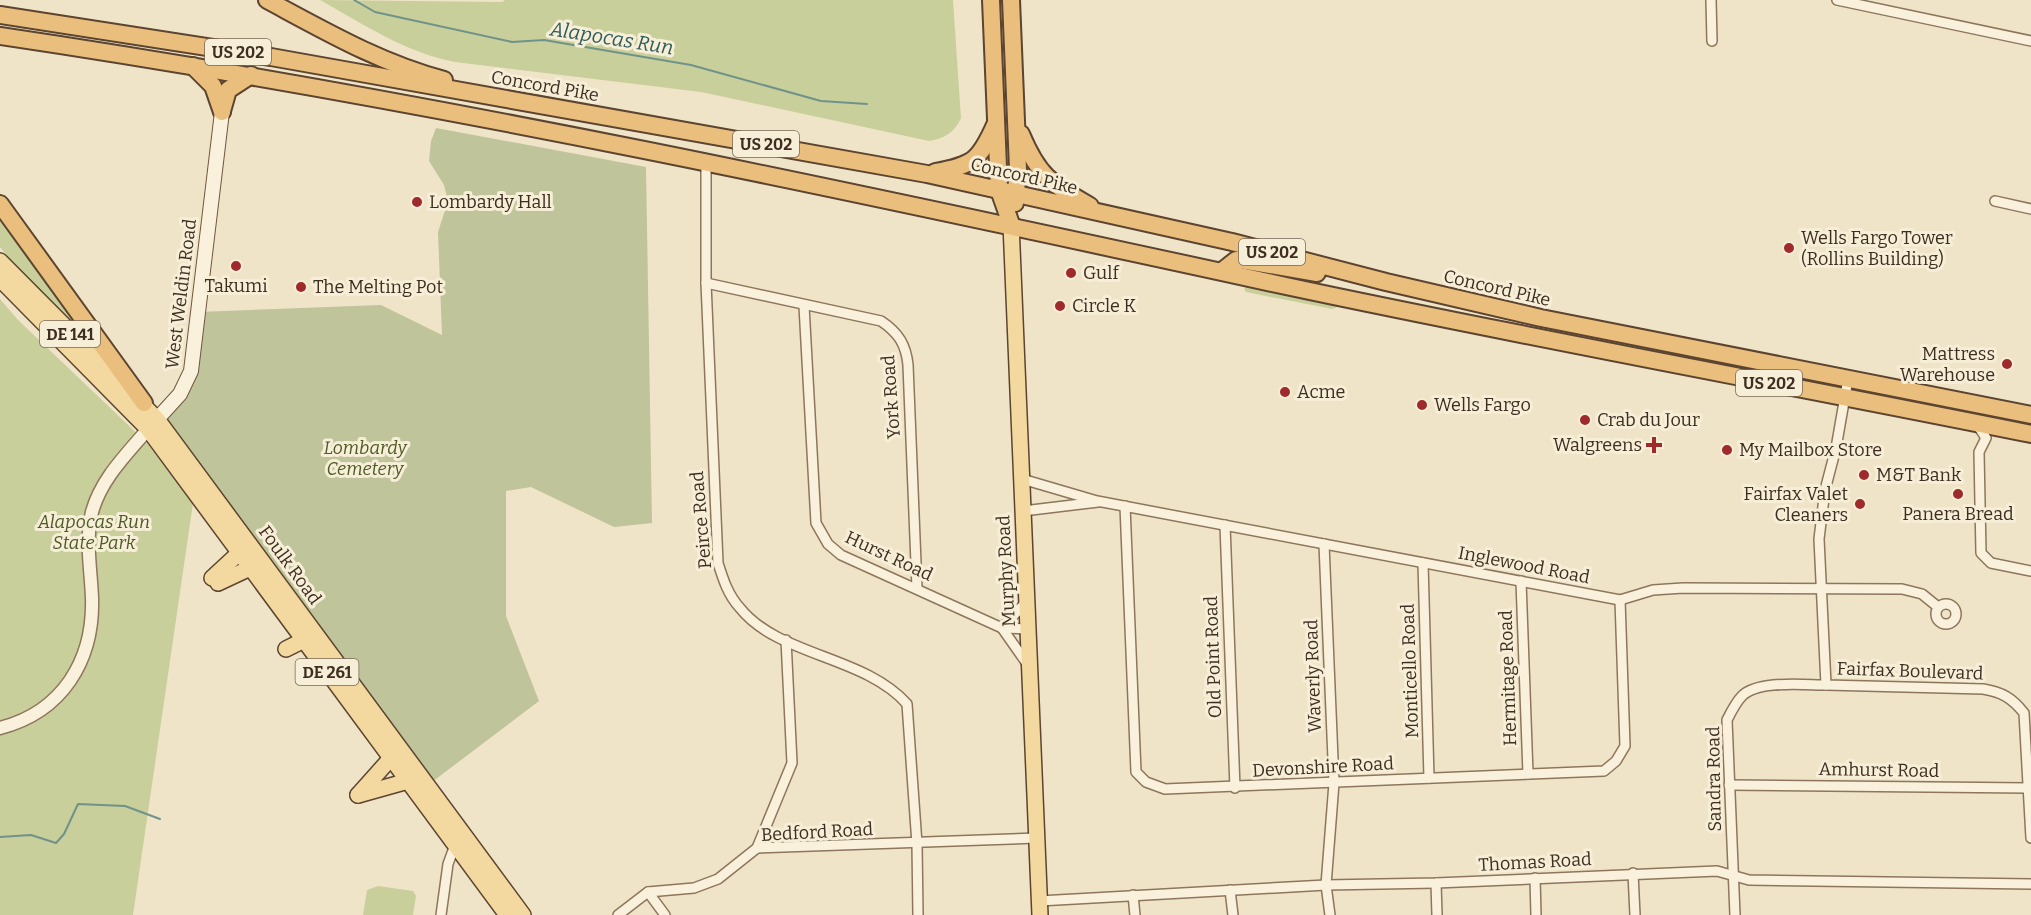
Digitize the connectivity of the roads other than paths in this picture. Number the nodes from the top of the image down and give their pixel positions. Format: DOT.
graph roads {
  1 [pos="267,0"];
  2 [pos="992,0"];
  3 [pos="1011,0"];
  4 [pos="1711,0"];
  5 [pos="1837,0"];
  6 [pos="0,15"];
  7 [pos="0,36"];
  8 [pos="148,37"];
  9 [pos="2031,40"];
  10 [pos="1712,41"];
  11 [pos="145,57"];
  12 [pos="193,65"];
  13 [pos="251,75"];
  14 [pos="514,99"];
  15 [pos="222,112"];
  16 [pos="996,122"];
  17 [pos="1017,123"];
  18 [pos="706,163"];
  19 [pos="927,174"];
  20 [pos="999,190"];
  21 [pos="1017,194"];
  22 [pos="1995,201"];
  23 [pos="0,204"];
  24 [pos="2031,209"];
  25 [pos="1106,215"];
  26 [pos="1011,224"];
  27 [pos="0,261"];
  28 [pos="1222,271"];
  29 [pos="0,279"];
  30 [pos="1386,282"];
  31 [pos="706,283"];
  32 [pos="804,306"];
  33 [pos="1848,379"];
  34 [pos="1845,397"];
  35 [pos="144,403"];
  36 [pos="2031,415"];
  37 [pos="1976,423"];
  38 [pos="152,424"];
  39 [pos="2031,434"];
  40 [pos="1022,479"];
  41 [pos="1103,502"];
  42 [pos="1125,506"];
  43 [pos="1023,512"];
  44 [pos="1225,525"];
  45 [pos="1324,544"];
  46 [pos="239,553"];
  47 [pos="1423,563"];
  48 [pos="250,567"];
  49 [pos="2031,571"];
  50 [pos="1521,581"];
  51 [pos="917,588"];
  52 [pos="1822,589"];
  53 [pos="1620,600"];
  54 [pos="1028,601"];
  55 [pos="1938,607"];
  56 [pos="1002,628"];
  57 [pos="1029,629"];
  58 [pos="304,640"];
  59 [pos="786,640"];
  60 [pos="286,649"];
  61 [pos="1030,668"];
  62 [pos="1826,686"];
  63 [pos="353,696"];
  64 [pos="0,728"];
  65 [pos="391,758"];
  66 [pos="1528,774"];
  67 [pos="1429,778"];
  68 [pos="408,781"];
  69 [pos="1334,783"];
  70 [pos="1729,785"];
  71 [pos="1235,788"];
  72 [pos="2028,788"];
  73 [pos="1037,838"];
  74 [pos="2031,838"];
  75 [pos="917,844"];
  76 [pos="455,845"];
  77 [pos="757,848"];
  78 [pos="1633,873"];
  79 [pos="1733,876"];
  80 [pos="1535,878"];
  81 [pos="1436,883"];
  82 [pos="2031,884"];
  83 [pos="1326,885"];
  84 [pos="1230,890"];
  85 [pos="648,892"];
  86 [pos="1133,895"];
  87 [pos="1039,908"];
  88 [pos="441,915"];
  89 [pos="507,915"];
  90 [pos="523,915"];
  91 [pos="618,915"];
  92 [pos="665,915"];
  93 [pos="918,915"];
  94 [pos="1135,915"];
  95 [pos="1233,915"];
  96 [pos="1330,915"];
  97 [pos="1437,915"];
  98 [pos="1536,915"];
  99 [pos="1635,915"];
  100 [pos="1735,915"];
  1 -- 14 [label="highway"];
  2 -- 16 [label="highway"];
  3 -- 17 [label="highway"];
  4 -- 10 [label="street"];
  5 -- 9 [label="street"];
  6 -- 8 [label="highway, Concord Pike / US 202"];
  7 -- 11 [label="highway, Concord Pike / US 202"];
  8 -- 11 [label="street"];
  8 -- 14 [label="highway, Concord Pike / US 202"];
  11 -- 12 [label="highway, Concord Pike / US 202"];
  12 -- 13 [label="highway, Concord Pike / US 202"];
  12 -- 15 [label="highway"];
  13 -- 15 [label="highway"];
  13 -- 18 [label="highway, Concord Pike / US 202"];
  14 -- 19 [label="highway, Concord Pike / US 202"];
  15 -- 38 [label="main road, West Weldin Road"];
  16 -- 19 [label="highway"];
  16 -- 20 [label="highway"];
  17 -- 21 [label="highway"];
  17 -- 25 [label="highway"];
  18 -- 26 [label="highway, Concord Pike / US 202"];
  18 -- 31 [label="street, Peirce Road"];
  19 -- 20 [label="highway, Concord Pike / US 202"];
  20 -- 21 [label="highway, Concord Pike / US 202"];
  20 -- 26 [label="highway"];
  21 -- 25 [label="highway, Concord Pike / US 202"];
  21 -- 26 [label="highway"];
  22 -- 24 [label="street"];
  23 -- 35 [label="highway"];
  25 -- 30 [label="highway, Concord Pike / US 202"];
  26 -- 28 [label="highway, Concord Pike / US 202"];
  26 -- 40 [label="main road, Murphy Road"];
  27 -- 35 [label="main road, Foulk Road / DE 141"];
  28 -- 30 [label="highway"];
  28 -- 34 [label="highway, Concord Pike / US 202"];
  29 -- 38 [label="main road, Foulk Road / DE 261"];
  30 -- 33 [label="highway, Concord Pike / US 202"];
  31 -- 32 [label="street, York Road"];
  31 -- 59 [label="street, Peirce Road"];
  32 -- 51 [label="street, Hurst Road"];
  32 -- 51 [label="street, York Road"];
  33 -- 34 [label="street, Fairfax Boulevard"];
  33 -- 36 [label="highway, Concord Pike / US 202"];
  34 -- 37 [label="highway, Concord Pike / US 202"];
  34 -- 52 [label="street, Fairfax Boulevard"];
  35 -- 38 [label="main road, Foulk Road / DE 261"];
  37 -- 39 [label="highway, Concord Pike / US 202"];
  37 -- 49 [label="street"];
  38 -- 46 [label="main road, Foulk Road / DE 261"];
  38 -- 63 [label="main road, Foulk Road / DE 261"];
  38 -- 64 [label="street, West Weldin Road"];
  40 -- 41 [label="street, Inglewood Road"];
  40 -- 43 [label="main road, Murphy Road"];
  41 -- 42 [label="street, Inglewood Road"];
  41 -- 43 [label="street, Inglewood Road"];
  42 -- 44 [label="street, Inglewood Road"];
  42 -- 71 [label="street, Devonshire Road"];
  43 -- 54 [label="main road, Murphy Road"];
  44 -- 45 [label="street, Inglewood Road"];
  44 -- 71 [label="street, Old Point Road"];
  45 -- 47 [label="street, Inglewood Road"];
  45 -- 69 [label="street, Waverly Road"];
  46 -- 48 [label="main road, Foulk Road / DE 261"];
  46 -- 48 [label="main road"];
  47 -- 50 [label="street, Inglewood Road"];
  47 -- 67 [label="street, Monticello Road"];
  48 -- 58 [label="main road, Foulk Road / DE 261"];
  50 -- 53 [label="street, Inglewood Road"];
  50 -- 66 [label="street, Hermitage Road"];
  51 -- 56 [label="street, Hurst Road"];
  52 -- 53 [label="street, Inglewood Road"];
  52 -- 55 [label="street, Inglewood Road"];
  52 -- 62 [label="street, Fairfax Boulevard"];
  53 -- 66 [label="street, Devonshire Road"];
  54 -- 56 [label="street"];
  54 -- 57 [label="main road, Murphy Road"];
  56 -- 57 [label="street, Hurst Road"];
  56 -- 61 [label="street"];
  57 -- 61 [label="main road, Murphy Road"];
  58 -- 60 [label="main road"];
  58 -- 63 [label="main road, Foulk Road / DE 261"];
  59 -- 75 [label="street, Peirce Road"];
  59 -- 77 [label="street"];
  61 -- 73 [label="main road, Murphy Road"];
  62 -- 70 [label="street, Sandra Road"];
  62 -- 72 [label="street, Fairfax Boulevard"];
  63 -- 65 [label="main road, Foulk Road / DE 261"];
  63 -- 90 [label="main road, Foulk Road / DE 261"];
  65 -- 68 [label="main road, Foulk Road / DE 261"];
  65 -- 68 [label="main road"];
  66 -- 67 [label="street, Devonshire Road"];
  67 -- 69 [label="street, Devonshire Road"];
  68 -- 76 [label="main road, Foulk Road / DE 261"];
  69 -- 71 [label="street, Devonshire Road"];
  69 -- 83 [label="street, Waverly Road"];
  70 -- 72 [label="street, Amhurst Road"];
  70 -- 79 [label="street, Sandra Road"];
  72 -- 74 [label="street, Fairfax Boulevard"];
  73 -- 75 [label="street, Bedford Road"];
  73 -- 87 [label="main road, Murphy Road"];
  75 -- 77 [label="street, Bedford Road"];
  75 -- 93 [label="street, Peirce Road"];
  76 -- 88 [label="street"];
  76 -- 89 [label="main road, Foulk Road / DE 261"];
  77 -- 85 [label="street, Bedford Road"];
  78 -- 79 [label="street, Thomas Road"];
  78 -- 80 [label="street, Thomas Road"];
  78 -- 99 [label="street"];
  79 -- 82 [label="street, Thomas Road"];
  79 -- 100 [label="street, Sandra Road"];
  80 -- 81 [label="street, Thomas Road"];
  80 -- 98 [label="street"];
  81 -- 83 [label="street, Thomas Road"];
  81 -- 97 [label="street"];
  83 -- 84 [label="street, Thomas Road"];
  83 -- 96 [label="street, Waverly Road"];
  84 -- 86 [label="street, Thomas Road"];
  84 -- 95 [label="street"];
  85 -- 91 [label="street"];
  85 -- 92 [label="street"];
  86 -- 87 [label="street, Thomas Road"];
  86 -- 94 [label="street"];
}
